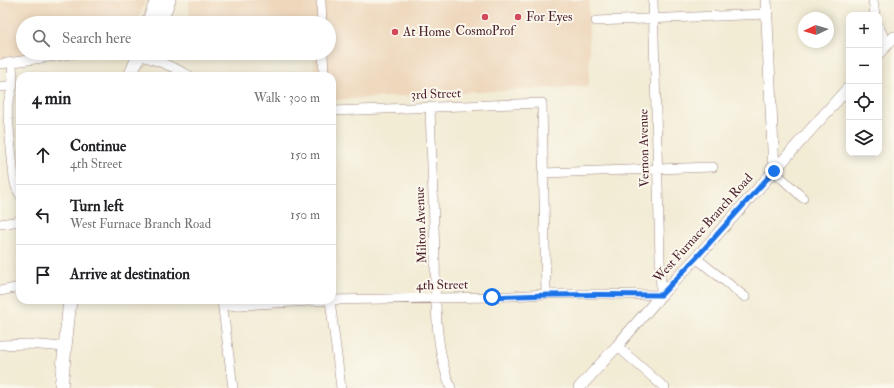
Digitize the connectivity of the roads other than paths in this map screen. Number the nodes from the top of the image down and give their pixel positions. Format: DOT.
graph roads {
  1 [pos="156,0"];
  2 [pos="169,0"];
  3 [pos="653,0"];
  4 [pos="766,0"];
  5 [pos="873,0"];
  6 [pos="321,2"];
  7 [pos="875,12"];
  8 [pos="767,14"];
  9 [pos="150,16"];
  10 [pos="163,16"];
  11 [pos="322,16"];
  12 [pos="654,18"];
  13 [pos="596,21"];
  14 [pos="882,30"];
  15 [pos="891,40"];
  16 [pos="882,50"];
  17 [pos="26,60"];
  18 [pos="136,60"];
  19 [pos="154,60"];
  20 [pos="323,60"];
  21 [pos="12,62"];
  22 [pos="0,64"];
  23 [pos="131,72"];
  24 [pos="181,72"];
  25 [pos="324,72"];
  26 [pos="13,85"];
  27 [pos="0,87"];
  28 [pos="846,90"];
  29 [pos="430,107"];
  30 [pos="336,111"];
  31 [pos="712,167"];
  32 [pos="658,169"];
  33 [pos="774,171"];
  34 [pos="543,174"];
  35 [pos="16,187"];
  36 [pos="803,198"];
  37 [pos="16,222"];
  38 [pos="0,224"];
  39 [pos="696,258"];
  40 [pos="16,289"];
  41 [pos="0,291"];
  42 [pos="546,294"];
  43 [pos="661,295"];
  44 [pos="745,297"];
  45 [pos="436,298"];
  46 [pos="336,300"];
  47 [pos="69,304"];
  48 [pos="223,304"];
  49 [pos="330,304"];
  50 [pos="0,345"];
  51 [pos="617,346"];
  52 [pos="64,347"];
  53 [pos="61,388"];
  54 [pos="233,388"];
  55 [pos="341,388"];
  56 [pos="451,388"];
  57 [pos="579,388"];
  58 [pos="665,388"];
  1 -- 9 [label="main road"];
  2 -- 10 [label="main road"];
  3 -- 12 [label="street, Vernon Avenue"];
  4 -- 8 [label="street"];
  5 -- 7 [label="street"];
  6 -- 11 [label="street"];
  8 -- 12 [label="street"];
  8 -- 33 [label="street"];
  12 -- 13 [label="street"];
  12 -- 32 [label="street, Vernon Avenue"];
  14 -- 15 [label="street"];
  15 -- 16 [label="street"];
  17 -- 21 [label="street"];
  18 -- 23 [label="main road"];
  19 -- 24 [label="street"];
  20 -- 25 [label="street"];
  21 -- 22 [label="street"];
  21 -- 26 [label="street"];
  26 -- 27 [label="street"];
  26 -- 35 [label="street"];
  28 -- 33 [label="street, West Furnace Branch Road"];
  29 -- 30 [label="street, 3rd Street"];
  29 -- 34 [label="street, 3rd Street"];
  29 -- 45 [label="street, Milton Avenue"];
  31 -- 32 [label="street"];
  32 -- 34 [label="street"];
  32 -- 43 [label="street, Vernon Avenue"];
  33 -- 36 [label="street"];
  33 -- 39 [label="street, West Furnace Branch Road"];
  34 -- 42 [label="street"];
  37 -- 38 [label="street"];
  39 -- 43 [label="street, West Furnace Branch Road"];
  39 -- 44 [label="street"];
  40 -- 41 [label="street"];
  42 -- 43 [label="street, 4th Street"];
  42 -- 45 [label="street, 4th Street"];
  43 -- 51 [label="street, West Furnace Branch Road"];
  45 -- 46 [label="street, 4th Street"];
  45 -- 56 [label="street, Milton Avenue"];
  47 -- 52 [label="main road"];
  48 -- 54 [label="street"];
  49 -- 55 [label="street"];
  50 -- 52 [label="street"];
  51 -- 57 [label="street, West Furnace Branch Road"];
  51 -- 58 [label="street"];
  52 -- 53 [label="main road"];
}
